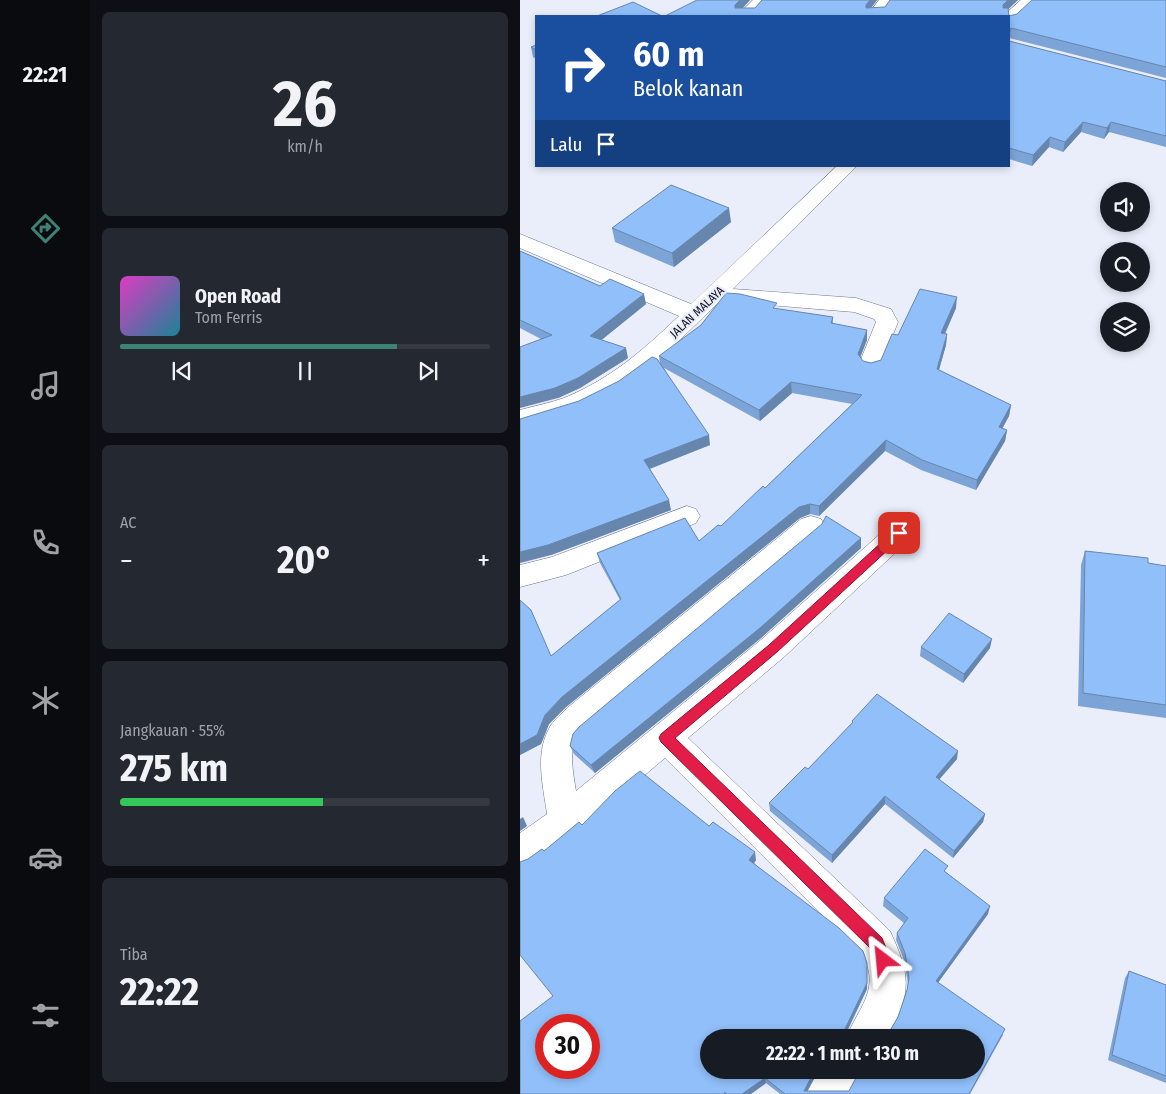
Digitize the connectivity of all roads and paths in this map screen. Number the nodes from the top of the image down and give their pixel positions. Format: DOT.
graph roads {
  1 [pos="762,0"];
  2 [pos="887,0"];
  3 [pos="1030,0"];
  4 [pos="747,15"];
  5 [pos="876,15"];
  6 [pos="1010,18"];
  7 [pos="847,167"];
  8 [pos="520,240"];
  9 [pos="716,294"];
  10 [pos="694,314"];
  11 [pos="871,364"];
  12 [pos="520,419"];
  13 [pos="687,516"];
  14 [pos="811,526"];
  15 [pos="899,533"];
  16 [pos="520,576"];
  17 [pos="666,738"];
  18 [pos="565,821"];
  19 [pos="520,853"];
  20 [pos="870,1029"];
  21 [pos="836,1079"];
  22 [pos="826,1094"];
  1 -- 4 [label="street"];
  2 -- 5 [label="street"];
  3 -- 6 [label="street"];
  7 -- 9 [label="street, JALAN MALAYA"];
  8 -- 10 [label="street"];
  9 -- 10 [label="street, JALAN MALAYA"];
  9 -- 11 [label="street"];
  10 -- 12 [label="street, JALAN MALAYA"];
  13 -- 16 [label="street"];
  14 -- 18 [label="street"];
  15 -- 17 [label="street"];
  17 -- 18 [label="street"];
  17 -- 20 [label="street"];
  18 -- 19 [label="street"];
  21 -- 22 [label="street"];
}
